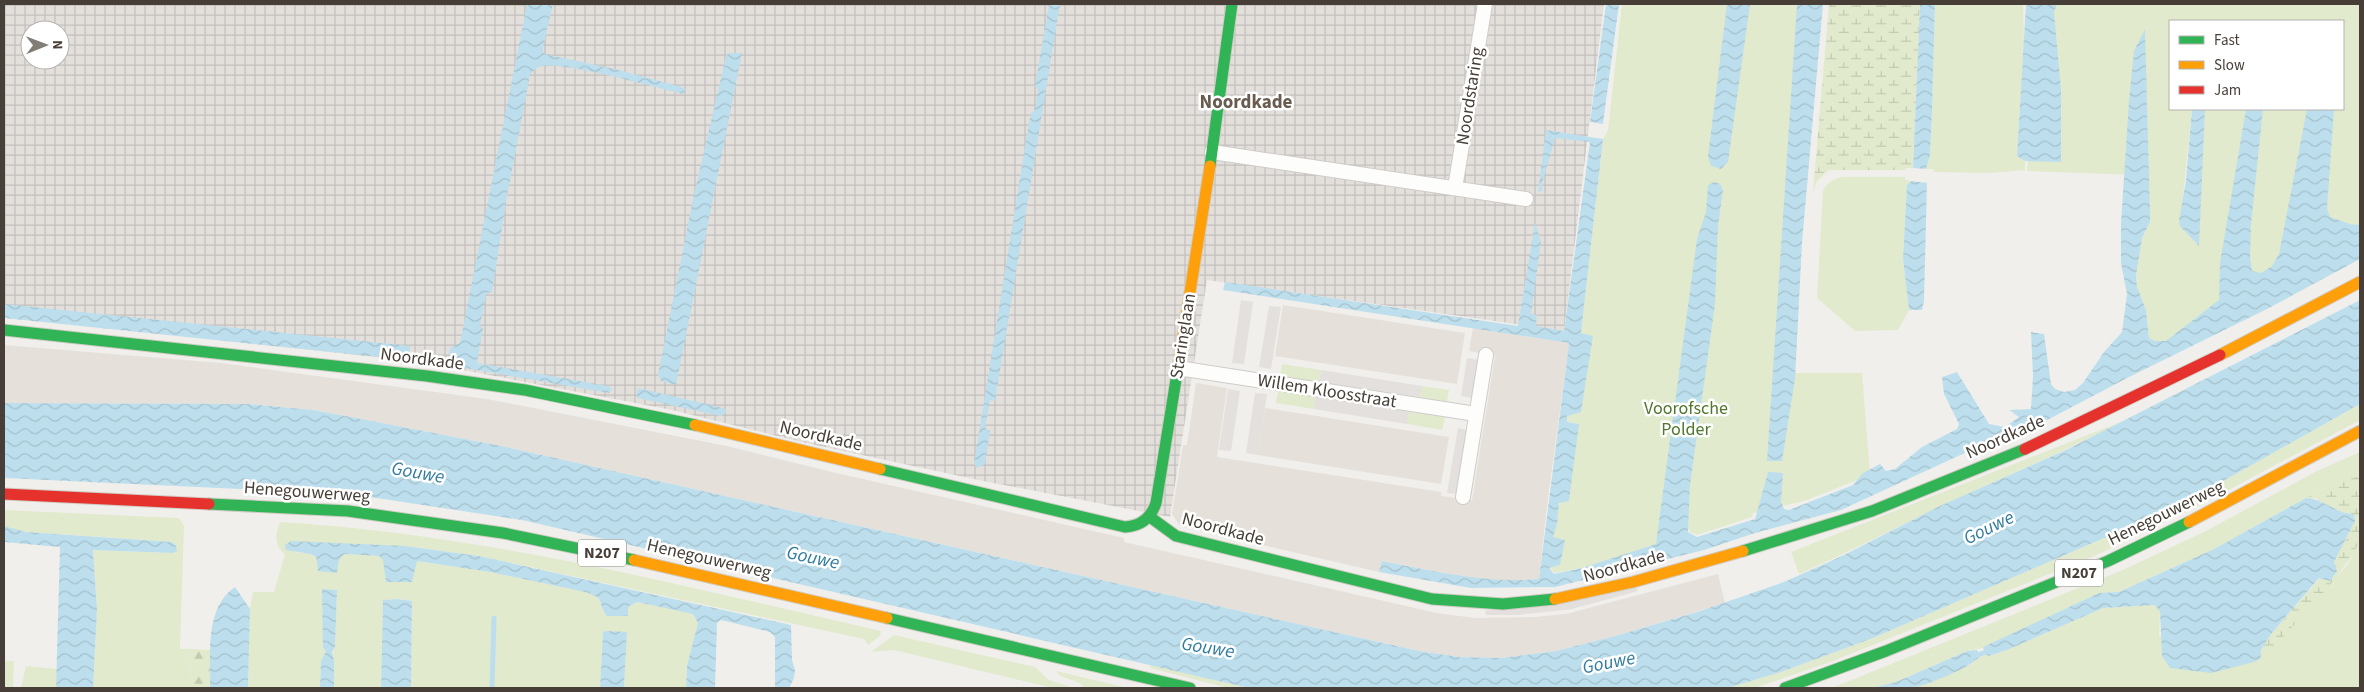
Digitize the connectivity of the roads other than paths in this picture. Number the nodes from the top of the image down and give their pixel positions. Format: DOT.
graph roads {
  1 [pos="1232,4"];
  2 [pos="1485,4"];
  3 [pos="1212,152"];
  4 [pos="1455,188"];
  5 [pos="1526,199"];
  6 [pos="2360,282"];
  7 [pos="4,330"];
  8 [pos="1486,355"];
  9 [pos="1178,368"];
  10 [pos="1476,414"];
  11 [pos="2360,431"];
  12 [pos="4,494"];
  13 [pos="1463,497"];
  14 [pos="1150,517"];
  15 [pos="1190,688"];
  16 [pos="1785,688"];
  1 -- 3 [label="street, Staringlaan"];
  2 -- 4 [label="street, Noordstaring"];
  3 -- 4 [label="street"];
  3 -- 9 [label="street, Staringlaan"];
  4 -- 5 [label="street"];
  6 -- 14 [label="street, Noordkade"];
  7 -- 14 [label="street, Noordkade"];
  8 -- 10 [label="street"];
  9 -- 10 [label="street, Willem Kloosstraat"];
  9 -- 14 [label="street, Staringlaan"];
  10 -- 13 [label="street"];
  11 -- 16 [label="street, Henegouwerweg / N207"];
  12 -- 15 [label="street, Henegouwerweg / N207"];
}
